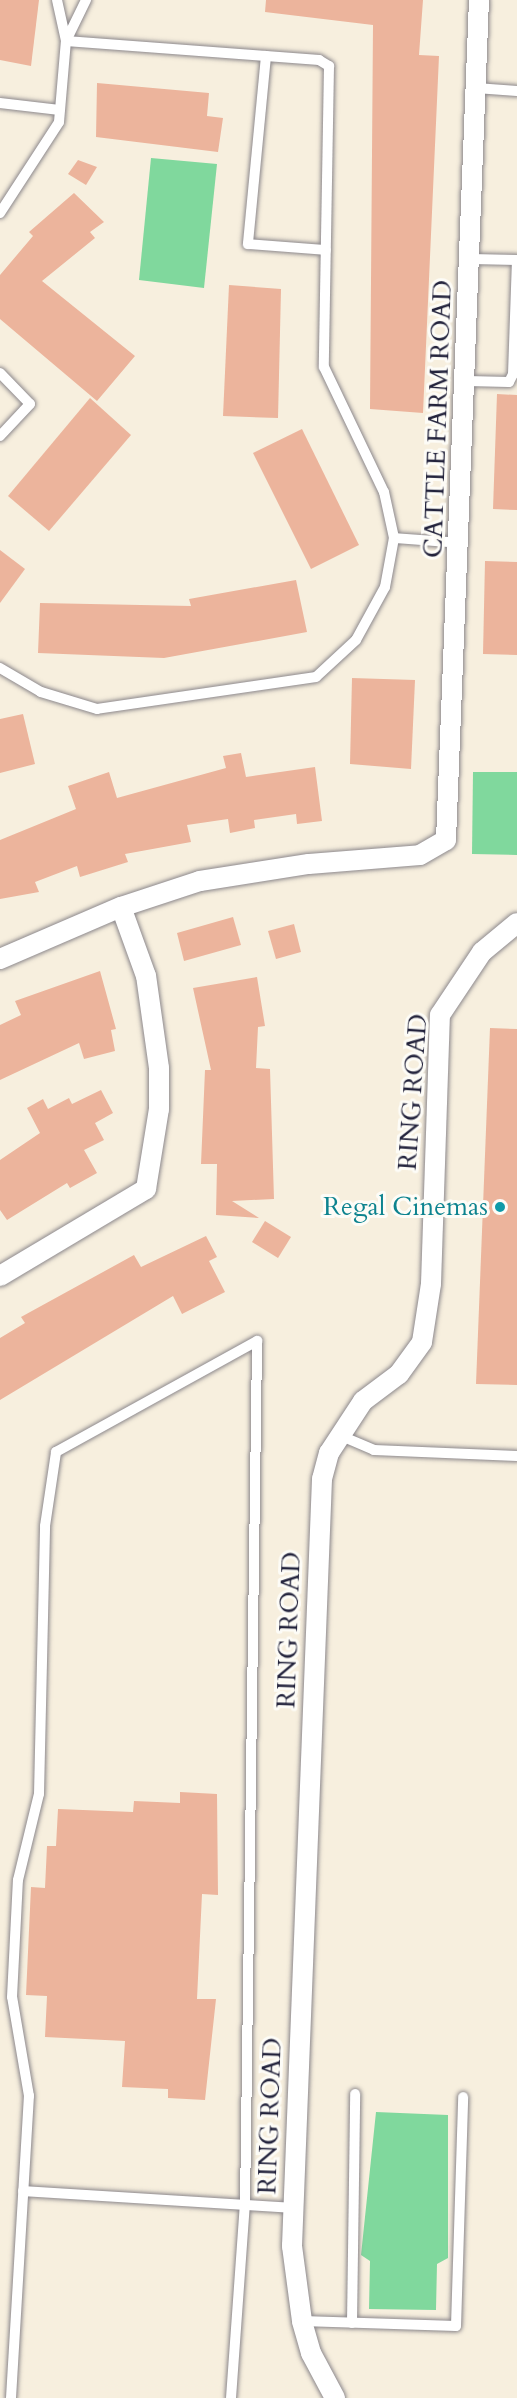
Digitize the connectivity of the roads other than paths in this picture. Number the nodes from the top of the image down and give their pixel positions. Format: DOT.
graph roads {
  1 [pos="57,0"];
  2 [pos="86,0"];
  3 [pos="479,0"];
  4 [pos="66,41"];
  5 [pos="266,56"];
  6 [pos="477,88"];
  7 [pos="517,91"];
  8 [pos="0,103"];
  9 [pos="60,110"];
  10 [pos="0,213"];
  11 [pos="326,250"];
  12 [pos="471,259"];
  13 [pos="517,260"];
  14 [pos="0,373"];
  15 [pos="466,381"];
  16 [pos="0,436"];
  17 [pos="394,538"];
  18 [pos="460,543"];
  19 [pos="0,668"];
  20 [pos="121,907"];
  21 [pos="517,923"];
  22 [pos="0,959"];
  23 [pos="0,1276"];
  24 [pos="339,1434"];
  25 [pos="517,1456"];
  26 [pos="355,2094"];
  27 [pos="463,2097"];
  28 [pos="23,2191"];
  29 [pos="245,2205"];
  30 [pos="294,2208"];
  31 [pos="302,2322"];
  32 [pos="352,2323"];
  33 [pos="11,2398"];
  34 [pos="231,2398"];
  35 [pos="335,2398"];
  1 -- 4 [label="lane"];
  2 -- 4 [label="lane"];
  3 -- 6 [label="street, CATTLE FARM ROAD"];
  4 -- 5 [label="lane"];
  4 -- 9 [label="lane"];
  5 -- 11 [label="lane"];
  5 -- 11 [label="lane"];
  6 -- 7 [label="lane"];
  6 -- 12 [label="street, CATTLE FARM ROAD"];
  8 -- 9 [label="lane"];
  9 -- 10 [label="lane"];
  11 -- 17 [label="lane"];
  12 -- 13 [label="lane"];
  12 -- 15 [label="street, CATTLE FARM ROAD"];
  13 -- 15 [label="lane"];
  14 -- 16 [label="lane"];
  15 -- 18 [label="street, CATTLE FARM ROAD"];
  17 -- 18 [label="lane"];
  17 -- 19 [label="lane"];
  18 -- 20 [label="street, CATTLE FARM ROAD"];
  20 -- 22 [label="street"];
  20 -- 23 [label="street"];
  21 -- 24 [label="street, RING ROAD"];
  24 -- 25 [label="lane"];
  24 -- 30 [label="street, RING ROAD"];
  26 -- 32 [label="lane"];
  27 -- 32 [label="lane"];
  28 -- 29 [label="lane"];
  28 -- 29 [label="lane"];
  28 -- 33 [label="lane"];
  29 -- 30 [label="lane"];
  29 -- 34 [label="lane"];
  30 -- 31 [label="street, RING ROAD"];
  31 -- 32 [label="lane"];
  31 -- 35 [label="street, RING ROAD"];
}
